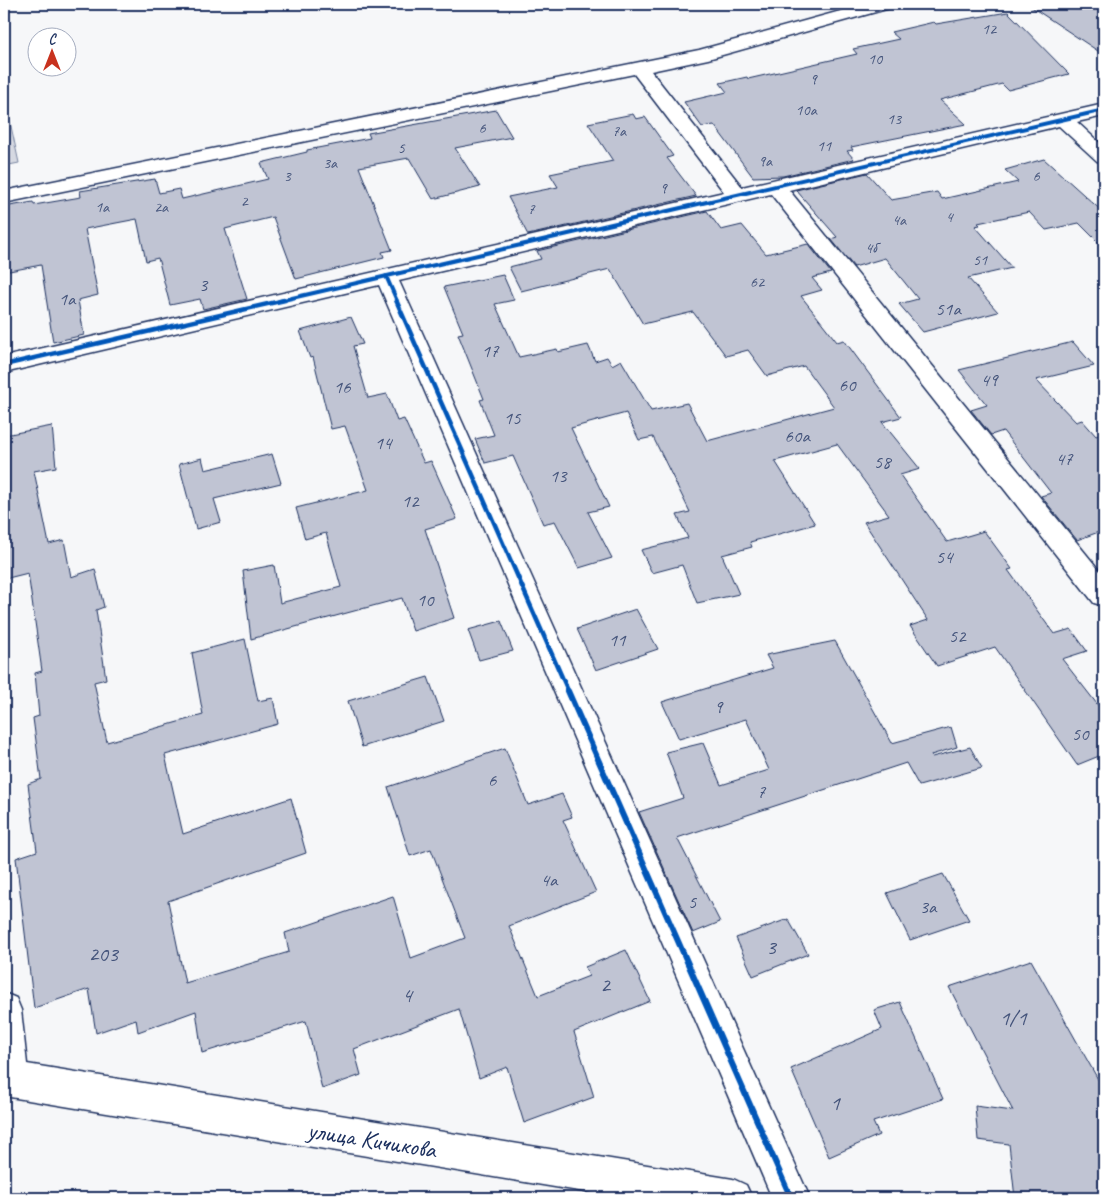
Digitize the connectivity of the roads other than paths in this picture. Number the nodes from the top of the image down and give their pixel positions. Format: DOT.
graph roads {
  1 [pos="884,4"];
  2 [pos="639,68"];
  3 [pos="1104,110"];
  4 [pos="1064,120"];
  5 [pos="1104,157"];
  6 [pos="775,186"];
  7 [pos="737,195"];
  8 [pos="4,197"];
  9 [pos="386,276"];
  10 [pos="4,364"];
  11 [pos="1104,595"];
  12 [pos="4,1010"];
  13 [pos="8,1079"];
  14 [pos="733,1198"];
  15 [pos="791,1198"];
  1 -- 2 [label="street"];
  2 -- 7 [label="street"];
  2 -- 8 [label="street"];
  3 -- 4 [label="street"];
  4 -- 5 [label="street"];
  4 -- 6 [label="street"];
  6 -- 7 [label="street"];
  6 -- 11 [label="street"];
  7 -- 9 [label="street"];
  9 -- 10 [label="street"];
  9 -- 15 [label="street"];
  12 -- 13 [label="street"];
  13 -- 14 [label="street, улица Кичикова"];
}
